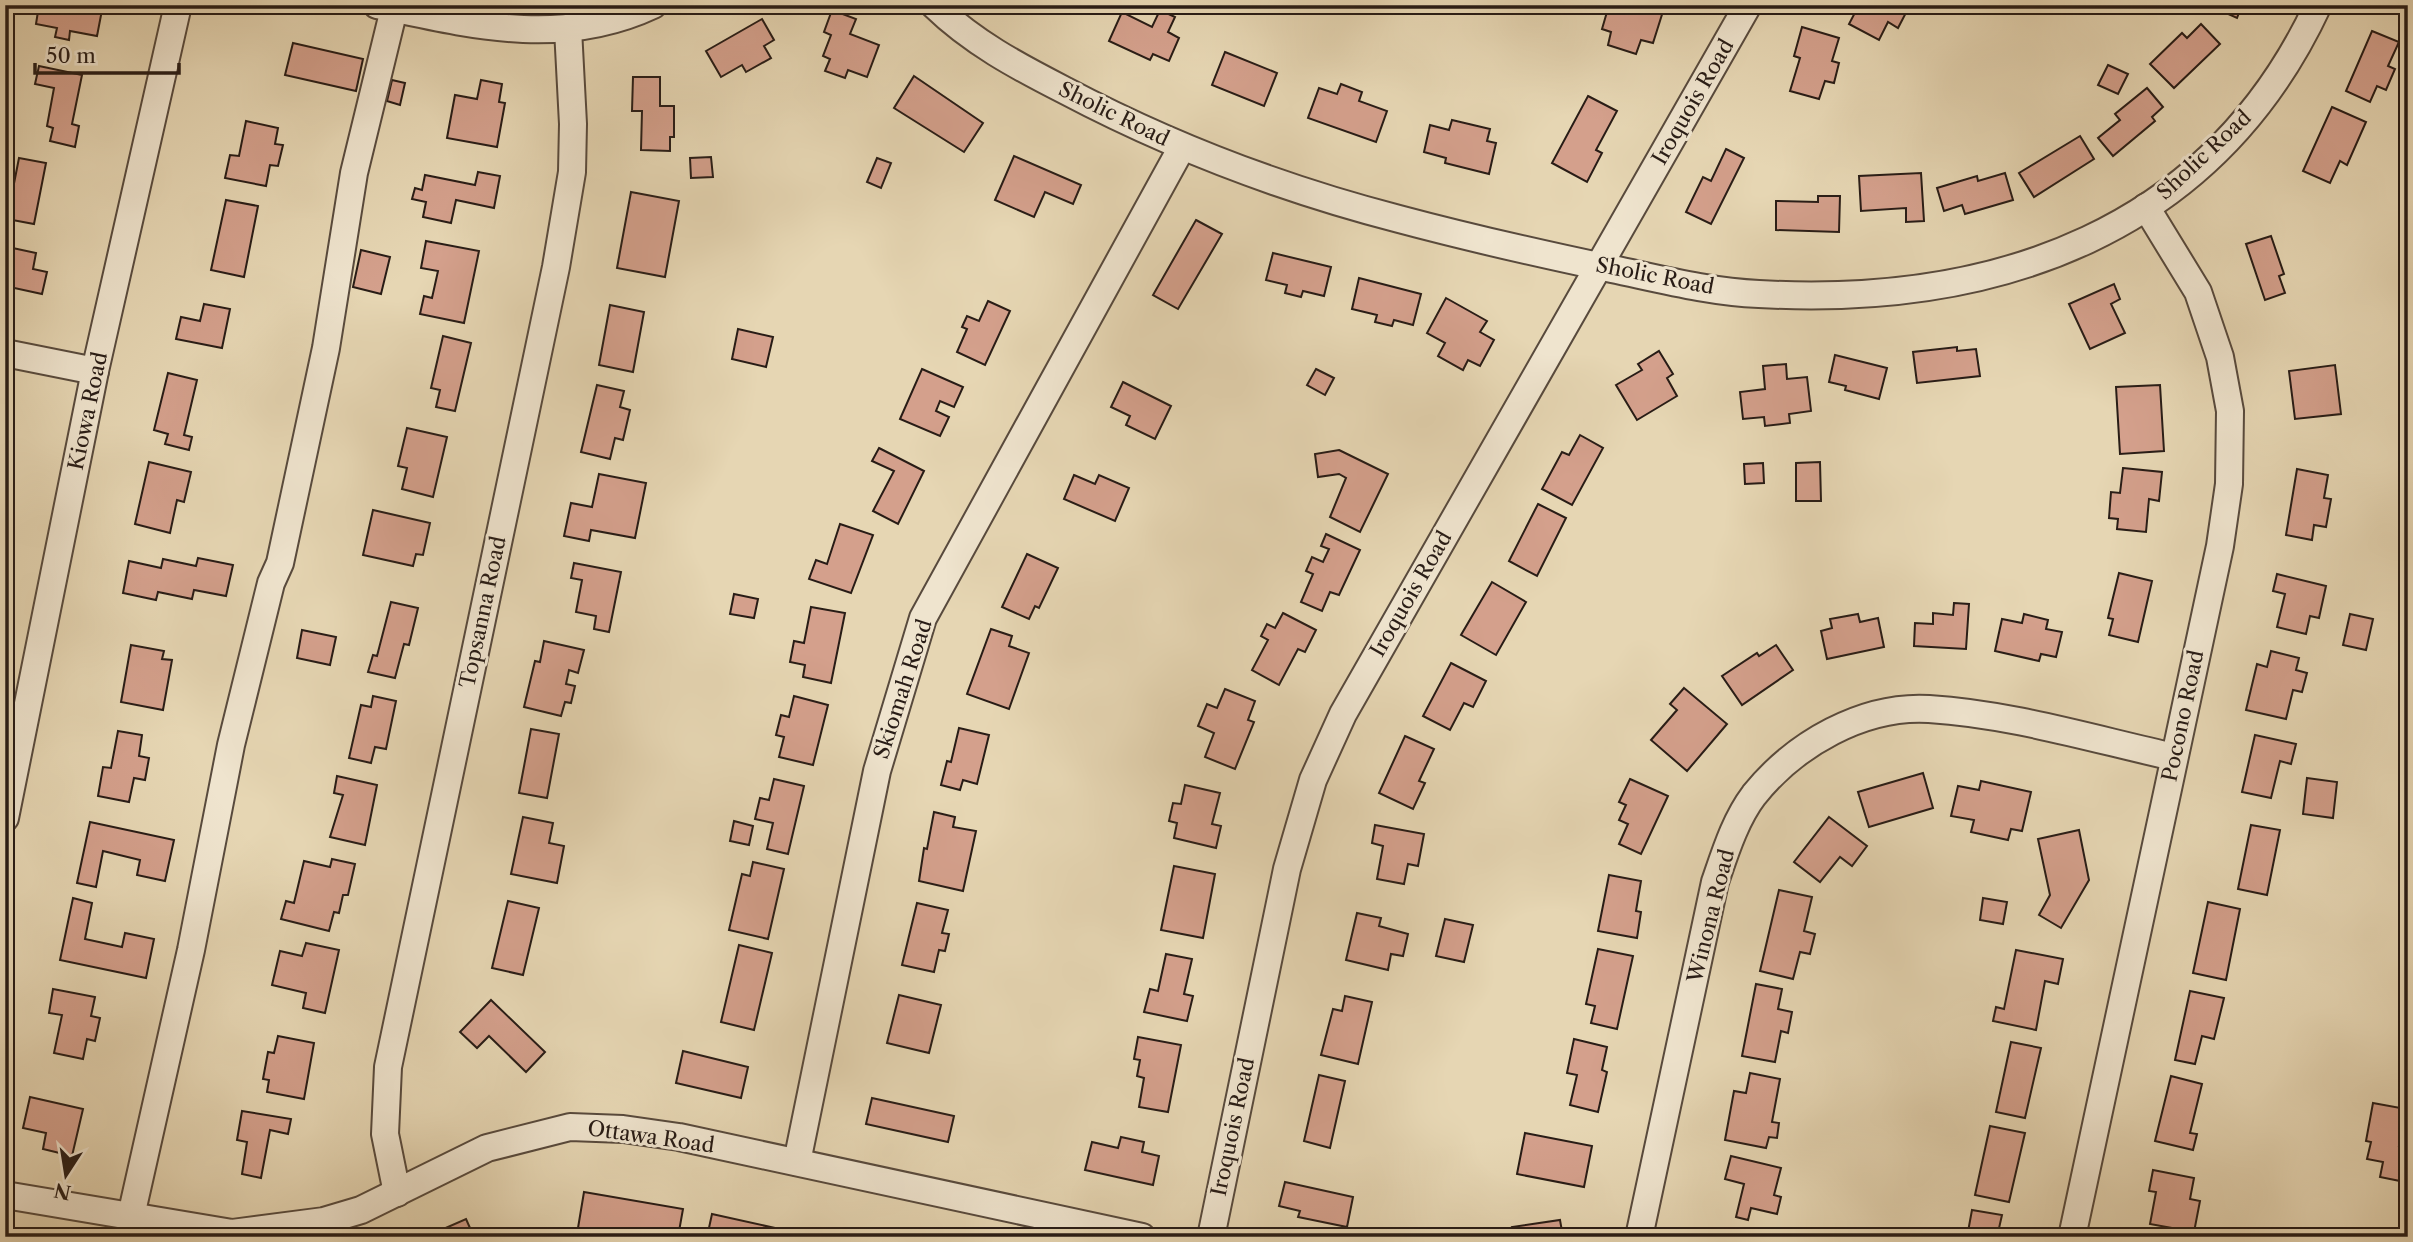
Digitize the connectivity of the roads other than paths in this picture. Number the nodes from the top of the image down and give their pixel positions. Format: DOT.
graph roads {
  1 [pos="178,5"];
  2 [pos="653,5"];
  3 [pos="933,5"];
  4 [pos="1748,5"];
  5 [pos="2318,5"];
  6 [pos="385,7"];
  7 [pos="568,29"];
  8 [pos="1182,147"];
  9 [pos="2146,207"];
  10 [pos="1599,266"];
  11 [pos="5,353"];
  12 [pos="95,371"];
  13 [pos="2174,757"];
  14 [pos="8,791"];
  15 [pos="5,818"];
  16 [pos="797,1162"];
  17 [pos="397,1193"];
  18 [pos="5,1195"];
  19 [pos="131,1216"];
  20 [pos="231,1235"];
  21 [pos="1142,1237"];
  22 [pos="1211,1237"];
  23 [pos="1639,1237"];
  24 [pos="2071,1237"];
  1 -- 12 [label="street, Kiowa Road"];
  2 -- 7 [label="street"];
  3 -- 8 [label="street, Sholic Road"];
  4 -- 10 [label="street, Iroquois Road"];
  5 -- 9 [label="street, Sholic Road"];
  6 -- 7 [label="street"];
  6 -- 19 [label="street"];
  7 -- 17 [label="street, Topsanna Road"];
  8 -- 10 [label="street, Sholic Road"];
  8 -- 16 [label="street, Skiomah Road"];
  9 -- 10 [label="street, Sholic Road"];
  9 -- 13 [label="street, Pocono Road"];
  10 -- 22 [label="street, Iroquois Road"];
  11 -- 12 [label="street"];
  12 -- 14 [label="street, Kiowa Road"];
  13 -- 23 [label="street, Winona Road"];
  13 -- 24 [label="street, Pocono Road"];
  14 -- 15 [label="street, Kiowa Road"];
  16 -- 17 [label="street, Ottawa Road"];
  16 -- 21 [label="street, Ottawa Road"];
  17 -- 20 [label="street, Ottawa Road"];
  18 -- 19 [label="street, Ottawa Road"];
  19 -- 20 [label="street, Ottawa Road"];
}
